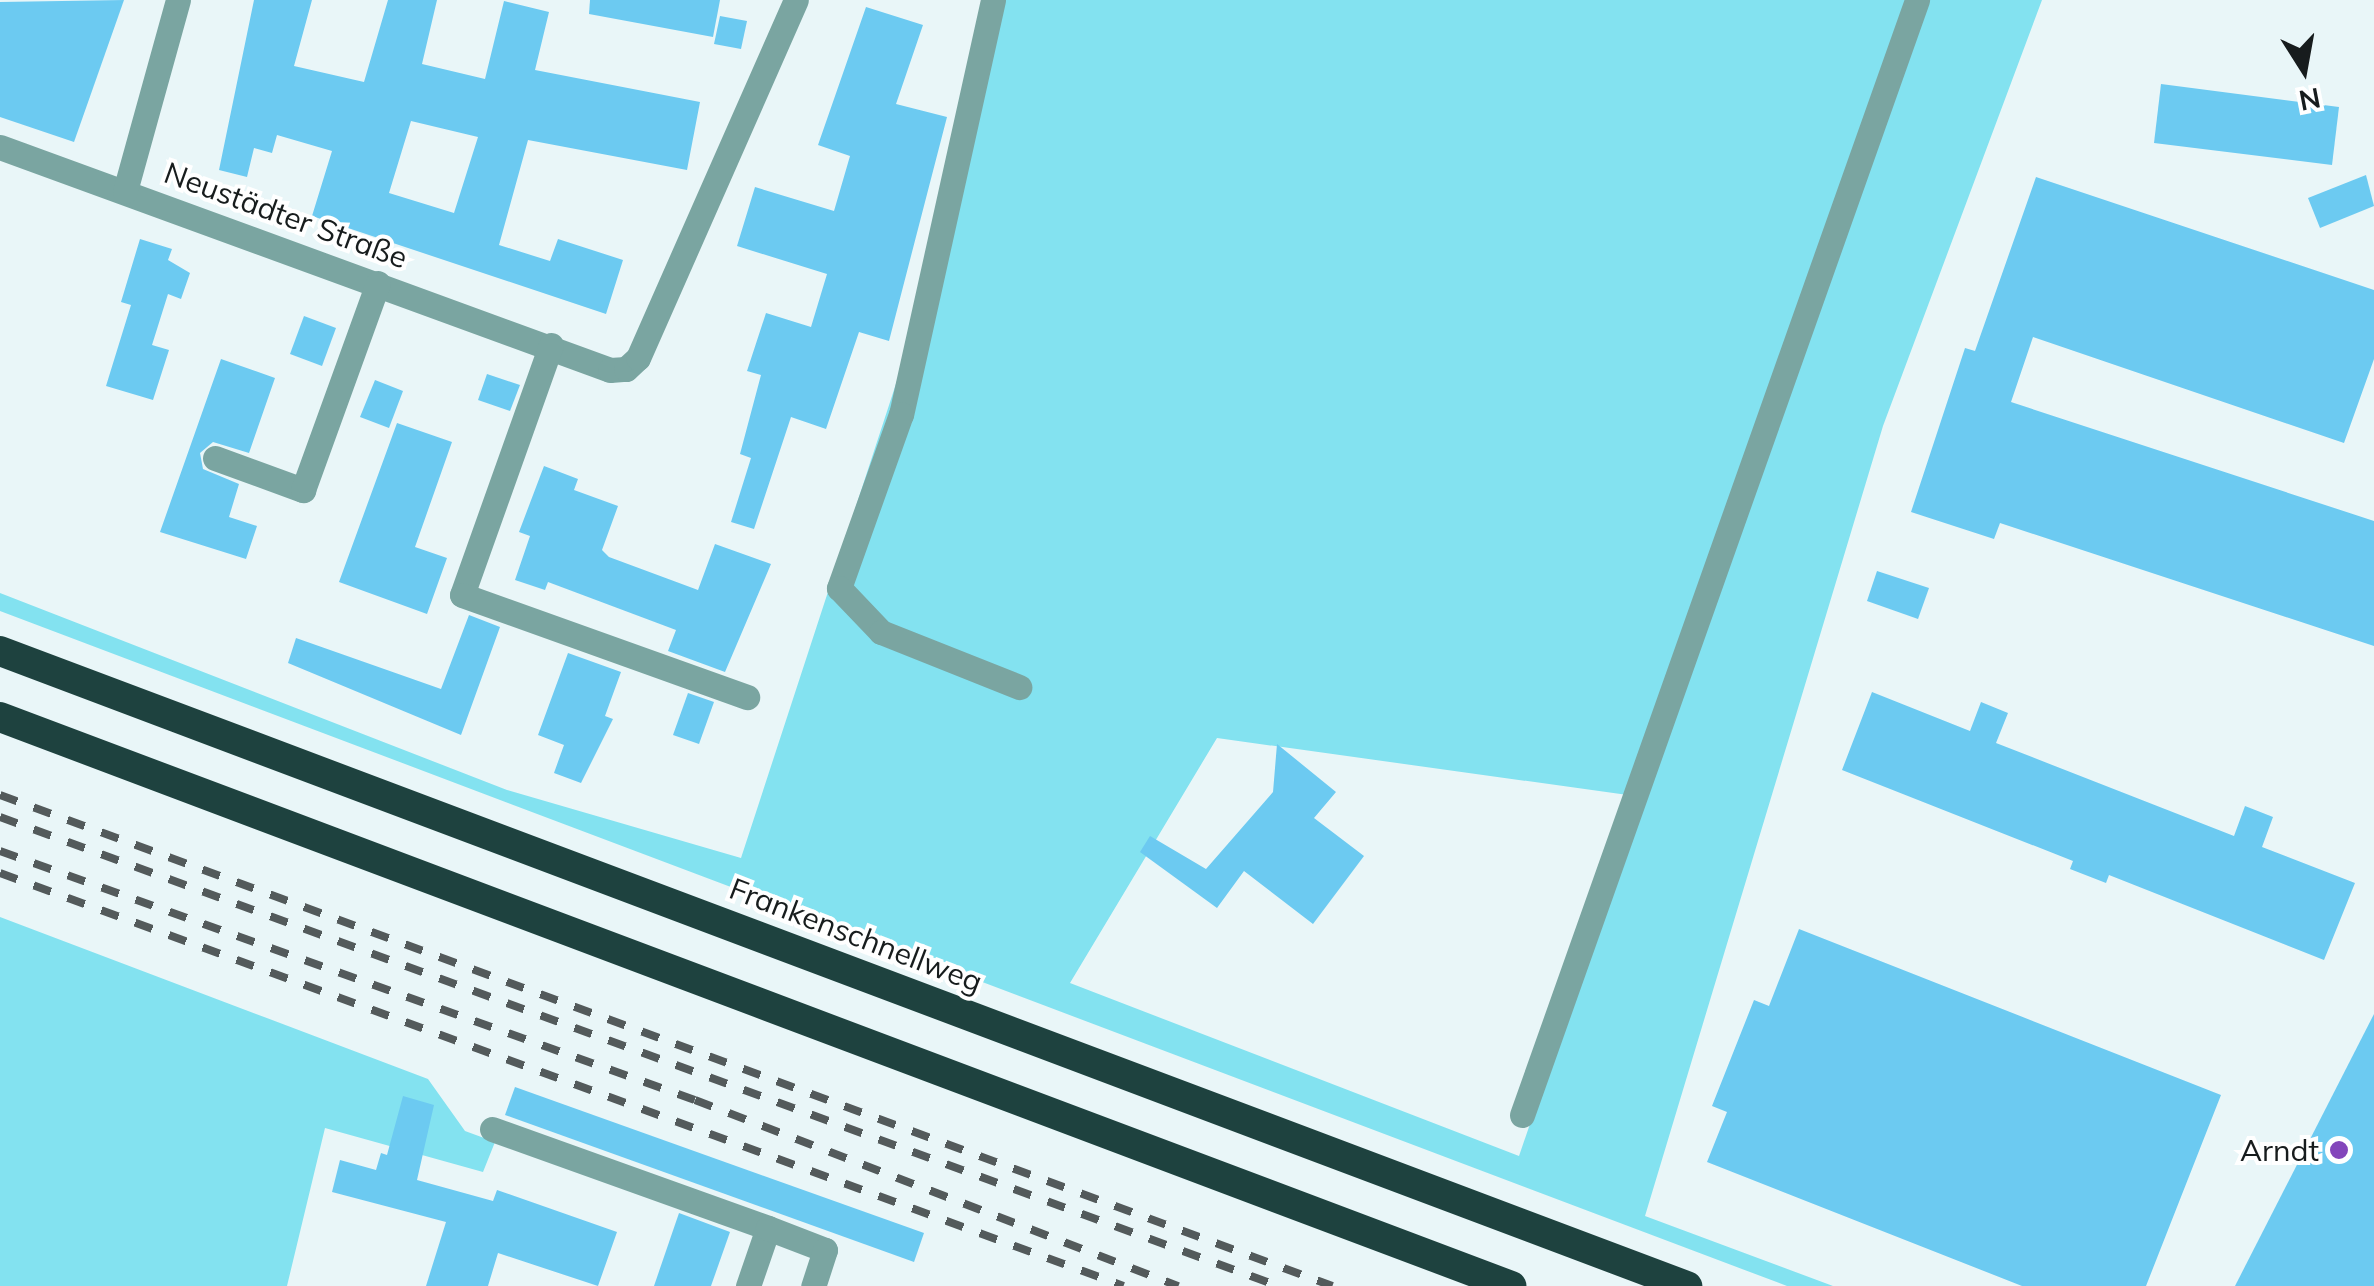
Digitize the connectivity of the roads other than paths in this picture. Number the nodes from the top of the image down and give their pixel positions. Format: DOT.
graph roads {
  1 [pos="178,0"];
  2 [pos="796,0"];
  3 [pos="993,0"];
  4 [pos="1917,0"];
  5 [pos="0,147"];
  6 [pos="125,191"];
  7 [pos="378,283"];
  8 [pos="551,345"];
  9 [pos="216,458"];
  10 [pos="0,650"];
  11 [pos="1019,688"];
  12 [pos="748,696"];
  13 [pos="0,718"];
  14 [pos="1522,1116"];
  15 [pos="492,1129"];
  16 [pos="768,1228"];
  17 [pos="748,1286"];
  18 [pos="813,1286"];
  19 [pos="1511,1286"];
  20 [pos="1687,1286"];
  1 -- 6 [label="street"];
  2 -- 8 [label="street, Neustädter Straße"];
  3 -- 11 [label="street"];
  4 -- 14 [label="street"];
  5 -- 6 [label="street, Neustädter Straße"];
  6 -- 7 [label="street, Neustädter Straße"];
  7 -- 8 [label="street, Neustädter Straße"];
  7 -- 9 [label="street"];
  8 -- 12 [label="street"];
  10 -- 20 [label="highway, Frankenschnellweg"];
  13 -- 19 [label="highway"];
  15 -- 16 [label="street"];
  16 -- 17 [label="street"];
  16 -- 18 [label="street"];
}
